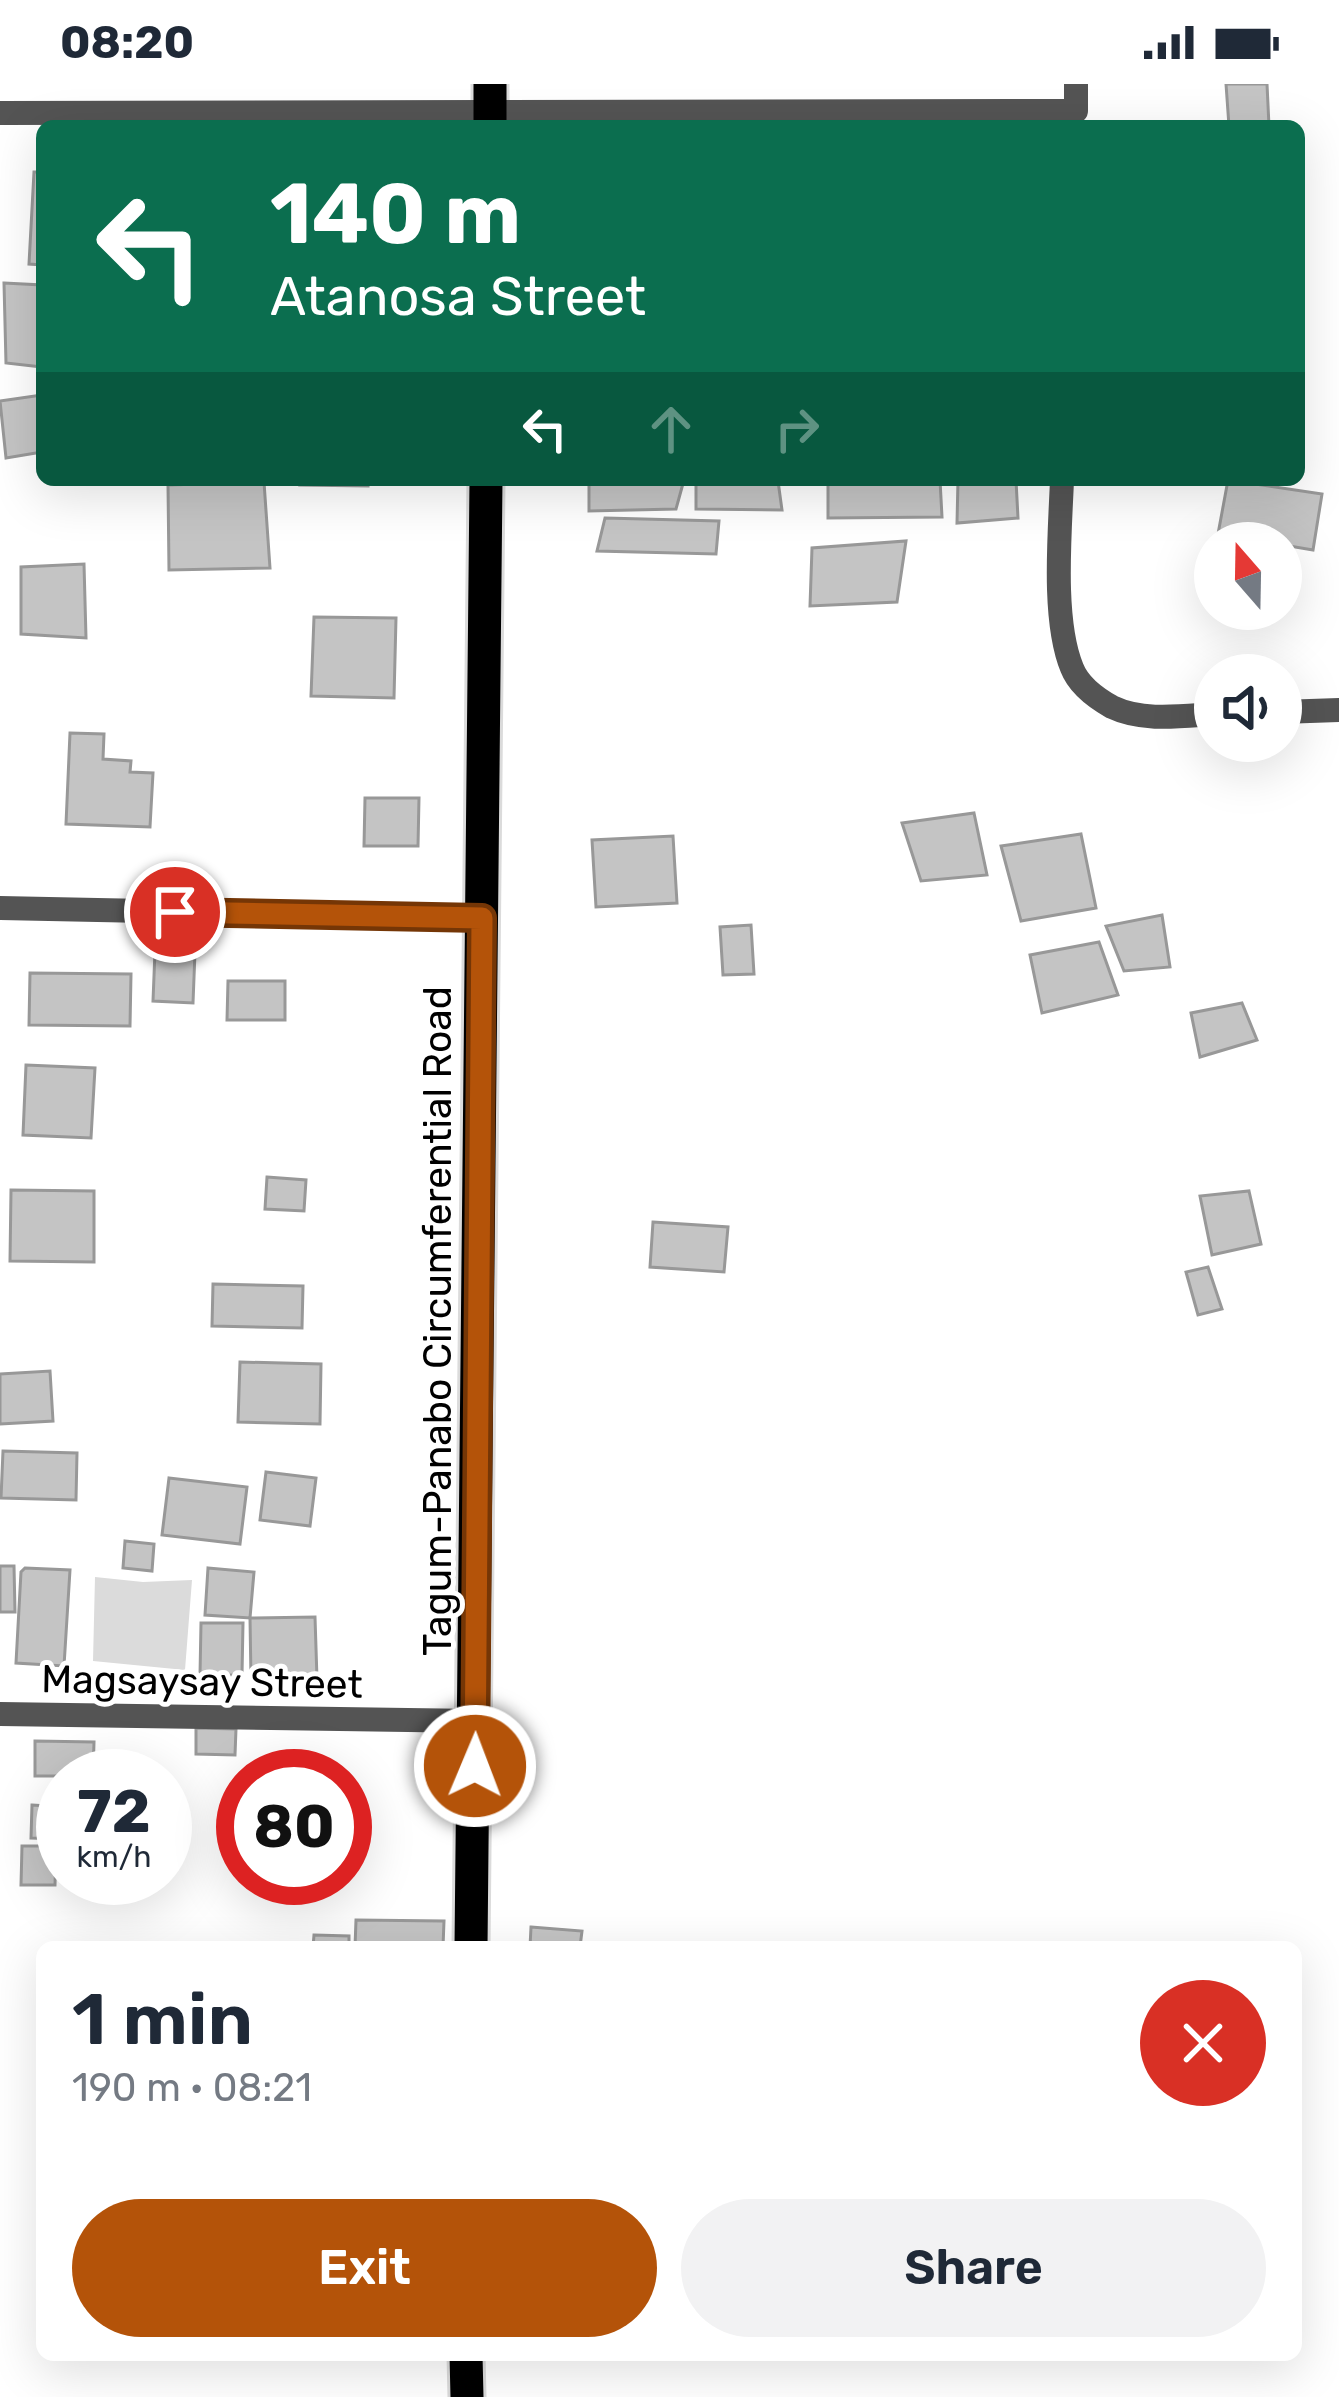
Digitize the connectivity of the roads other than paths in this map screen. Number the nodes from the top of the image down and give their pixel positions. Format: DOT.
graph roads {
  1 [pos="1076,84"];
  2 [pos="490,107"];
  3 [pos="0,113"];
  4 [pos="1075,119"];
  5 [pos="486,486"];
  6 [pos="1062,486"];
  7 [pos="1339,710"];
  8 [pos="1302,711"];
  9 [pos="1194,715"];
  10 [pos="0,908"];
  11 [pos="482,918"];
  12 [pos="0,1714"];
  13 [pos="476,1721"];
  14 [pos="471,1941"];
  15 [pos="466,2361"];
  16 [pos="466,2397"];
  1 -- 4 [label="street"];
  2 -- 3 [label="street"];
  2 -- 4 [label="street"];
  5 -- 11 [label="highway, Tagum-Panabo Circumferential Road"];
  6 -- 9 [label="street"];
  7 -- 8 [label="street"];
  10 -- 11 [label="street"];
  11 -- 13 [label="highway, Tagum-Panabo Circumferential Road"];
  12 -- 13 [label="street, Magsaysay Street"];
  13 -- 14 [label="highway, Tagum-Panabo Circumferential Road"];
  15 -- 16 [label="highway"];
}
